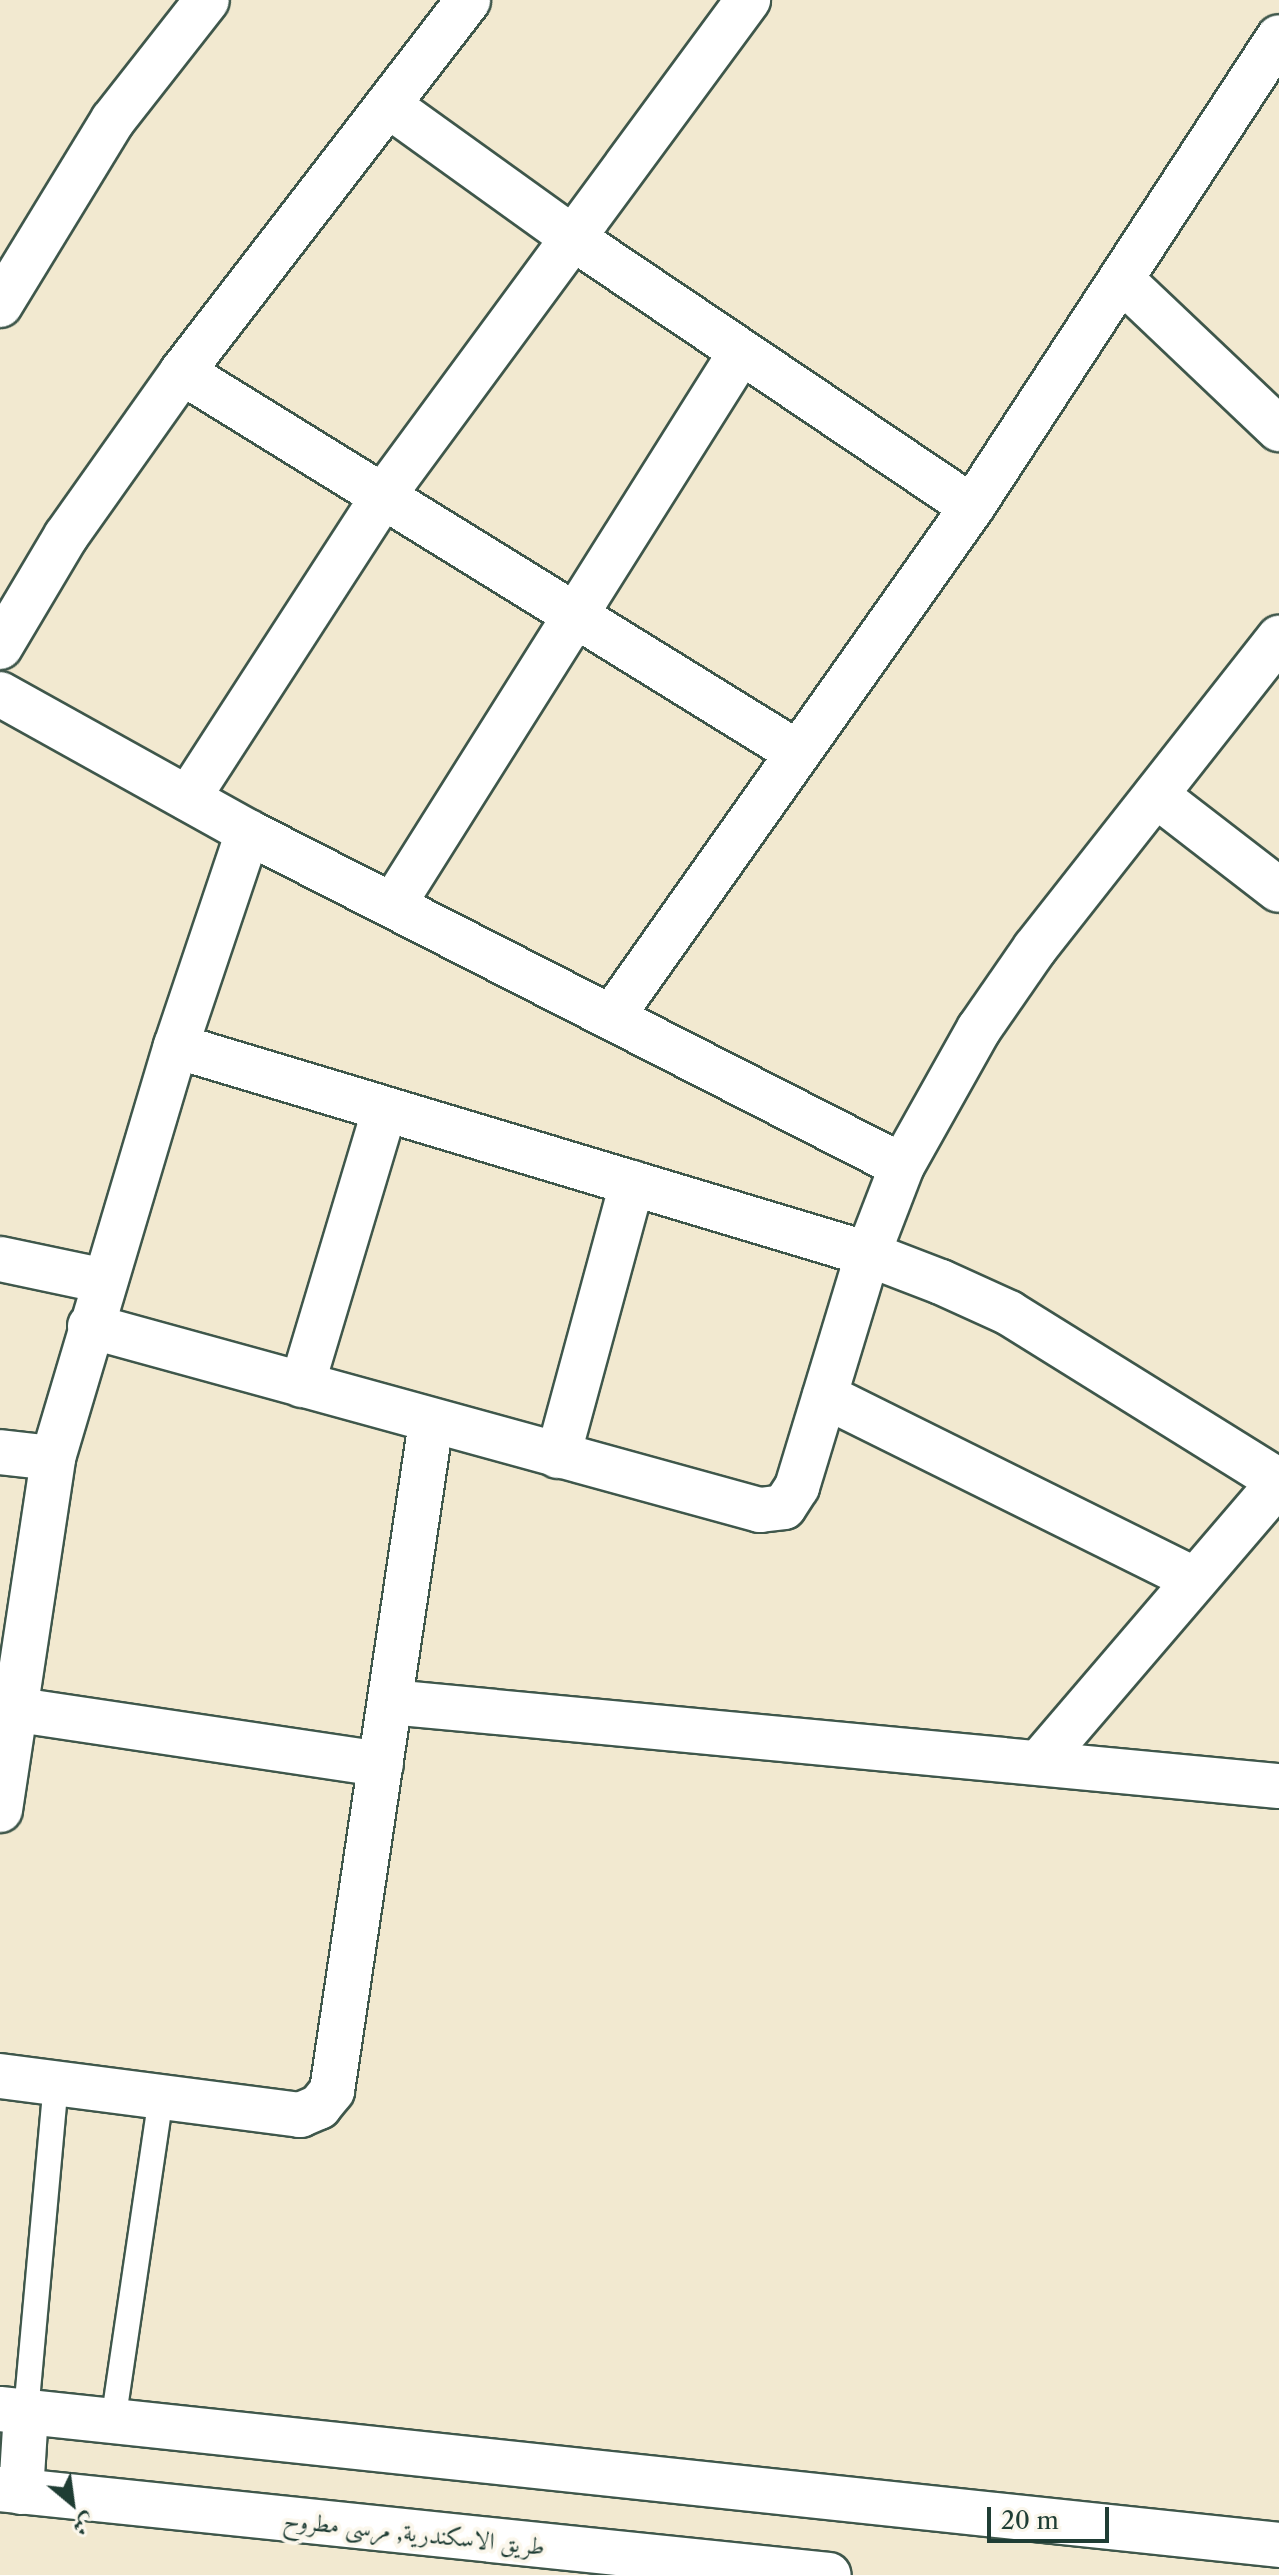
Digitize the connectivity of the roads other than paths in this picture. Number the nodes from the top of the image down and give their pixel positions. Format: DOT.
graph roads {
  1 [pos="207,0"];
  2 [pos="468,0"];
  3 [pos="748,0"];
  4 [pos="1279,37"];
  5 [pos="388,105"];
  6 [pos="573,238"];
  7 [pos="1124,282"];
  8 [pos="0,305"];
  9 [pos="741,352"];
  10 [pos="182,372"];
  11 [pos="1279,429"];
  12 [pos="383,496"];
  13 [pos="972,507"];
  14 [pos="575,615"];
  15 [pos="1279,638"];
  16 [pos="0,647"];
  17 [pos="0,694"];
  18 [pos="798,753"];
  19 [pos="1156,795"];
  20 [pos="188,798"];
  21 [pos="248,832"];
  22 [pos="1279,890"];
  23 [pos="393,905"];
  24 [pos="613,1015"];
  25 [pos="176,1046"];
  26 [pos="385,1109"];
  27 [pos="902,1166"];
  28 [pos="632,1183"];
  29 [pos="868,1254"];
  30 [pos="0,1259"];
  31 [pos="104,1281"];
  32 [pos="90,1326"];
  33 [pos="302,1385"];
  34 [pos="825,1396"];
  35 [pos="431,1422"];
  36 [pos="0,1452"];
  37 [pos="558,1456"];
  38 [pos="53,1458"];
  39 [pos="1279,1482"];
  40 [pos="1265,1524"];
  41 [pos="1195,1580"];
  42 [pos="390,1702"];
  43 [pos="12,1709"];
  44 [pos="1042,1759"];
  45 [pos="381,1764"];
  46 [pos="1279,1786"];
  47 [pos="0,1810"];
  48 [pos="0,2076"];
  49 [pos="56,2083"];
  50 [pos="161,2098"];
  51 [pos="13,2410"];
  52 [pos="113,2422"];
  53 [pos="10,2490"];
  54 [pos="1279,2545"];
  55 [pos="459,2556"];
  56 [pos="567,2562"];
  57 [pos="829,2575"];
  1 -- 8 [label="street"];
  2 -- 5 [label="street"];
  3 -- 6 [label="street"];
  4 -- 7 [label="street"];
  5 -- 6 [label="street"];
  5 -- 10 [label="street"];
  6 -- 9 [label="street"];
  6 -- 12 [label="street"];
  7 -- 11 [label="street"];
  7 -- 13 [label="street"];
  9 -- 13 [label="street"];
  9 -- 14 [label="street"];
  10 -- 12 [label="street"];
  10 -- 16 [label="street"];
  12 -- 14 [label="street"];
  12 -- 20 [label="street"];
  13 -- 18 [label="street"];
  14 -- 18 [label="street"];
  14 -- 23 [label="street"];
  15 -- 19 [label="street"];
  17 -- 20 [label="street"];
  18 -- 24 [label="street"];
  19 -- 22 [label="street"];
  19 -- 27 [label="street"];
  20 -- 21 [label="street"];
  21 -- 23 [label="street"];
  21 -- 25 [label="street"];
  23 -- 24 [label="street"];
  24 -- 27 [label="street"];
  25 -- 26 [label="street"];
  25 -- 31 [label="street"];
  26 -- 28 [label="street"];
  26 -- 33 [label="street"];
  27 -- 29 [label="street"];
  28 -- 29 [label="street"];
  28 -- 37 [label="street"];
  29 -- 34 [label="street"];
  29 -- 39 [label="street"];
  30 -- 31 [label="street"];
  31 -- 32 [label="street"];
  32 -- 33 [label="street"];
  32 -- 38 [label="street"];
  33 -- 35 [label="street"];
  34 -- 37 [label="street"];
  34 -- 41 [label="street"];
  35 -- 37 [label="street"];
  35 -- 42 [label="street"];
  36 -- 38 [label="street"];
  38 -- 43 [label="street"];
  39 -- 40 [label="street"];
  40 -- 41 [label="street"];
  41 -- 44 [label="street"];
  42 -- 44 [label="street"];
  42 -- 45 [label="street"];
  43 -- 45 [label="street"];
  43 -- 47 [label="street"];
  44 -- 46 [label="street"];
  45 -- 50 [label="street"];
  48 -- 49 [label="street"];
  49 -- 50 [label="street"];
  49 -- 51 [label="lane"];
  50 -- 52 [label="lane"];
  51 -- 52 [label="street"];
  51 -- 53 [label="street"];
  52 -- 54 [label="street"];
  53 -- 55 [label="street, طريق الاسكندرية, مرسى مطروح"];
  55 -- 56 [label="street, طريق الاسكندرية, مرسى مطروح"];
  56 -- 57 [label="street, طريق الاسكندرية, مرسى مطروح"];
}
